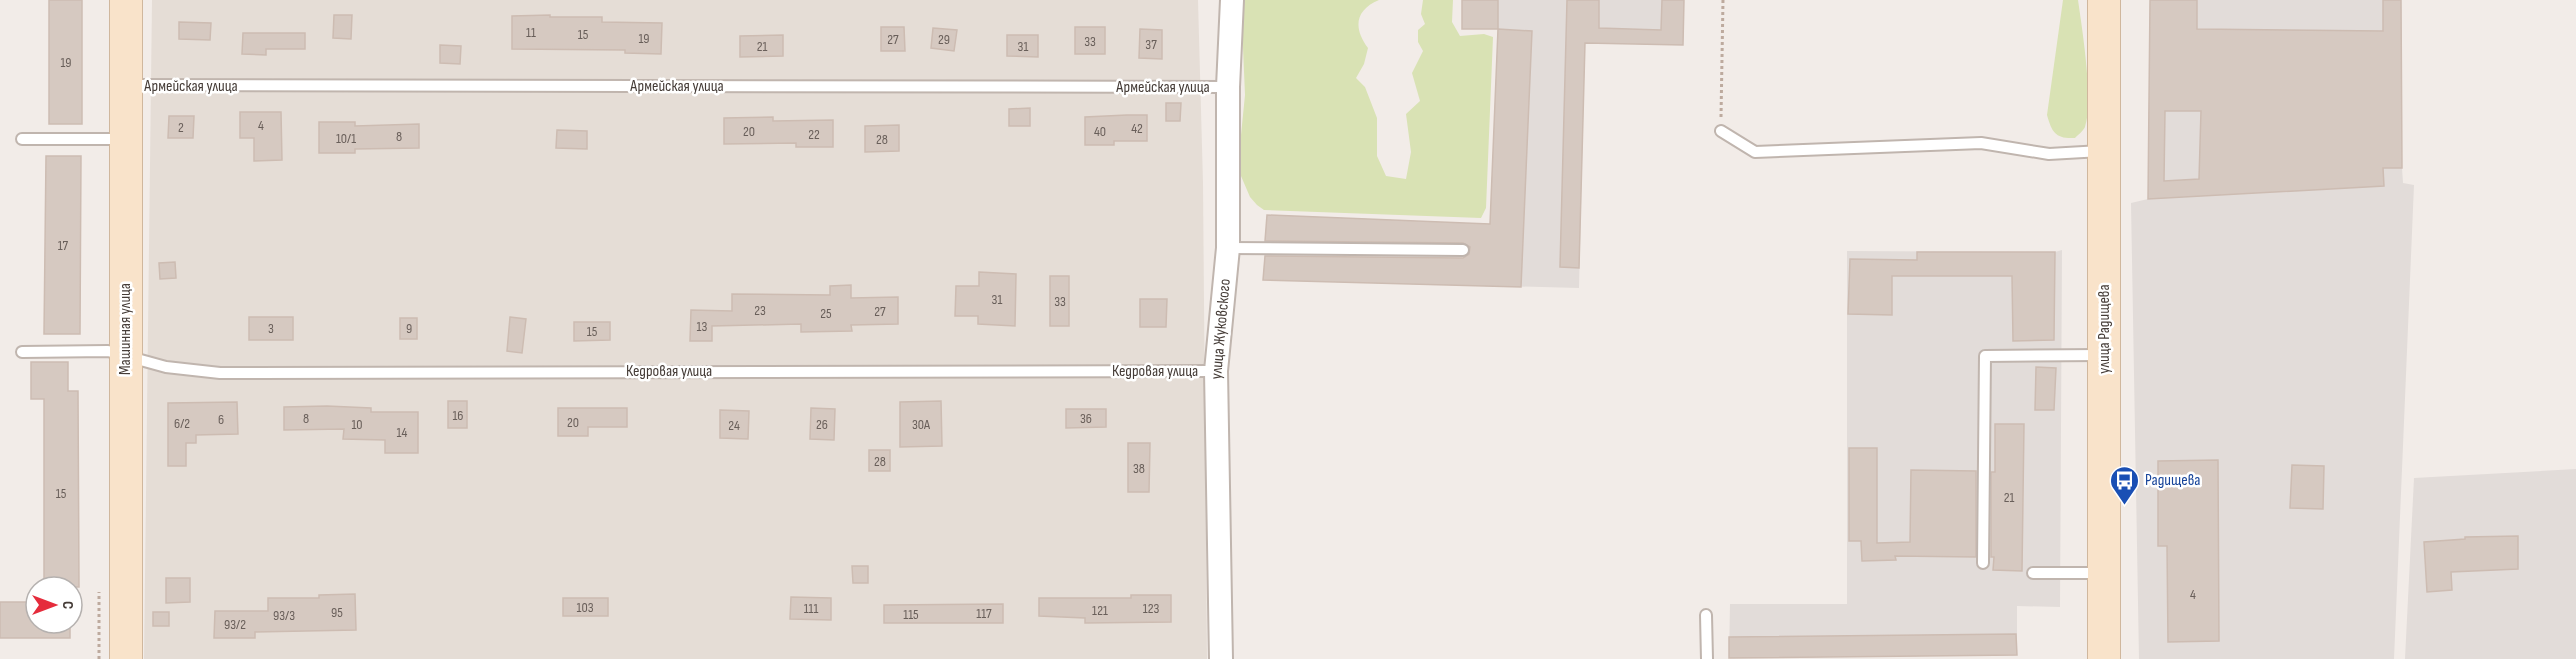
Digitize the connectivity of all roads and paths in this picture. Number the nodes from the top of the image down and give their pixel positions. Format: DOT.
graph roads {
  1 [pos="126,0"];
  2 [pos="1232,0"];
  3 [pos="1722,0"];
  4 [pos="2104,0"];
  5 [pos="126,86"];
  6 [pos="1228,87"];
  7 [pos="1721,131"];
  8 [pos="125,138"];
  9 [pos="22,139"];
  10 [pos="2104,151"];
  11 [pos="1228,248"];
  12 [pos="1463,250"];
  13 [pos="22,352"];
  14 [pos="2104,355"];
  15 [pos="125,356"];
  16 [pos="1216,370"];
  17 [pos="1983,563"];
  18 [pos="2034,573"];
  19 [pos="2104,573"];
  20 [pos="1706,615"];
  21 [pos="126,659"];
  22 [pos="1221,659"];
  23 [pos="1707,659"];
  24 [pos="2104,659"];
  1 -- 5 [label="street, Машинная улица"];
  2 -- 6 [label="street, улица Жуковского"];
  3 -- 7 [label="path"];
  4 -- 10 [label="street, улица Радищева"];
  5 -- 6 [label="lane, Армейская улица"];
  5 -- 8 [label="street, Машинная улица"];
  6 -- 11 [label="street, улица Жуковского"];
  7 -- 10 [label="lane"];
  8 -- 9 [label="lane"];
  8 -- 15 [label="street, Машинная улица"];
  10 -- 14 [label="street, улица Радищева"];
  11 -- 12 [label="lane"];
  11 -- 16 [label="street, улица Жуковского"];
  13 -- 15 [label="lane, Кедровая улица"];
  14 -- 17 [label="lane"];
  14 -- 19 [label="street, улица Радищева"];
  15 -- 16 [label="lane, Кедровая улица"];
  15 -- 21 [label="street, Машинная улица"];
  16 -- 22 [label="street, улица Жуковского"];
  18 -- 19 [label="lane"];
  19 -- 24 [label="street, улица Радищева"];
  20 -- 23 [label="lane"];
}
